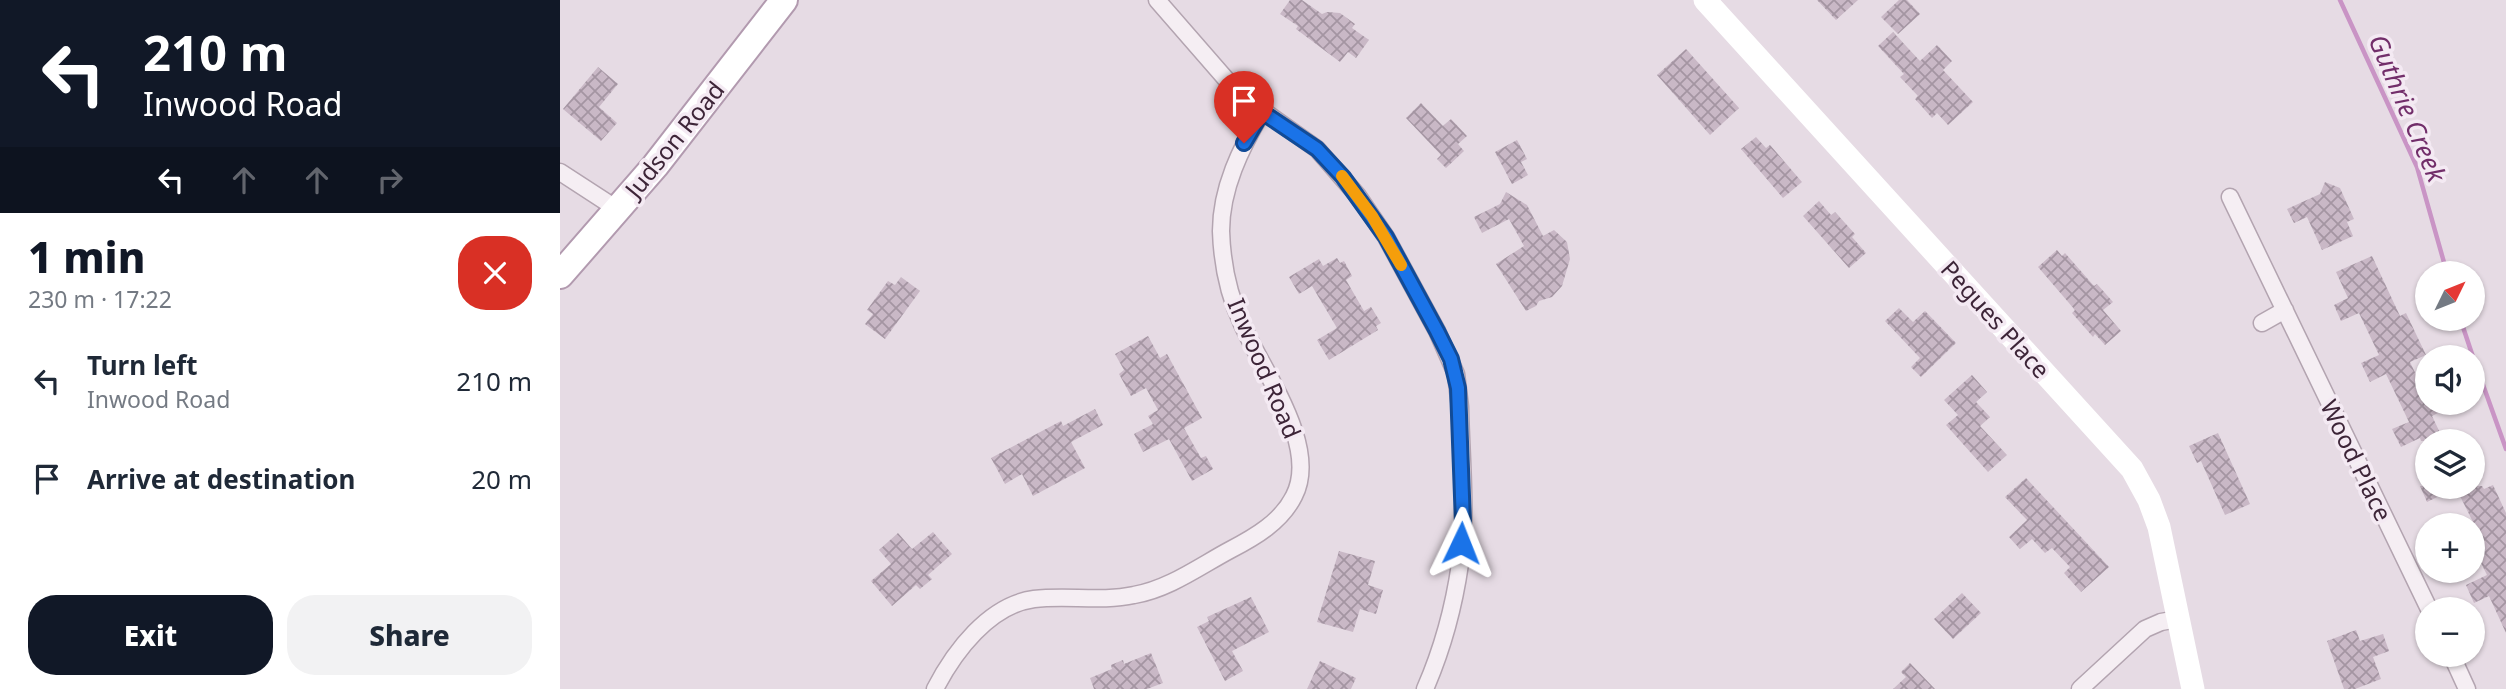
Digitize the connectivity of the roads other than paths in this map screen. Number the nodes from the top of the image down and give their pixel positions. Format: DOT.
graph roads {
  1 [pos="784,0"];
  2 [pos="1157,0"];
  3 [pos="1705,0"];
  4 [pos="1262,112"];
  5 [pos="560,172"];
  6 [pos="2230,197"];
  7 [pos="617,209"];
  8 [pos="560,275"];
  9 [pos="2285,310"];
  10 [pos="2262,323"];
  11 [pos="2423,597"];
  12 [pos="2178,619"];
  13 [pos="2457,667"];
  14 [pos="935,689"];
  15 [pos="1425,689"];
  16 [pos="2080,689"];
  17 [pos="2193,689"];
  18 [pos="2467,689"];
  1 -- 7 [label="main road, Judson Road"];
  2 -- 4 [label="street"];
  3 -- 12 [label="street, Pegues Place"];
  4 -- 14 [label="street, Inwood Road"];
  4 -- 15 [label="street"];
  5 -- 7 [label="street"];
  6 -- 9 [label="street, Wood Place"];
  7 -- 8 [label="main road, Judson Road"];
  9 -- 10 [label="street"];
  9 -- 11 [label="street, Wood Place"];
  12 -- 16 [label="street"];
  12 -- 17 [label="street, Pegues Place"];
  13 -- 18 [label="street"];
}
